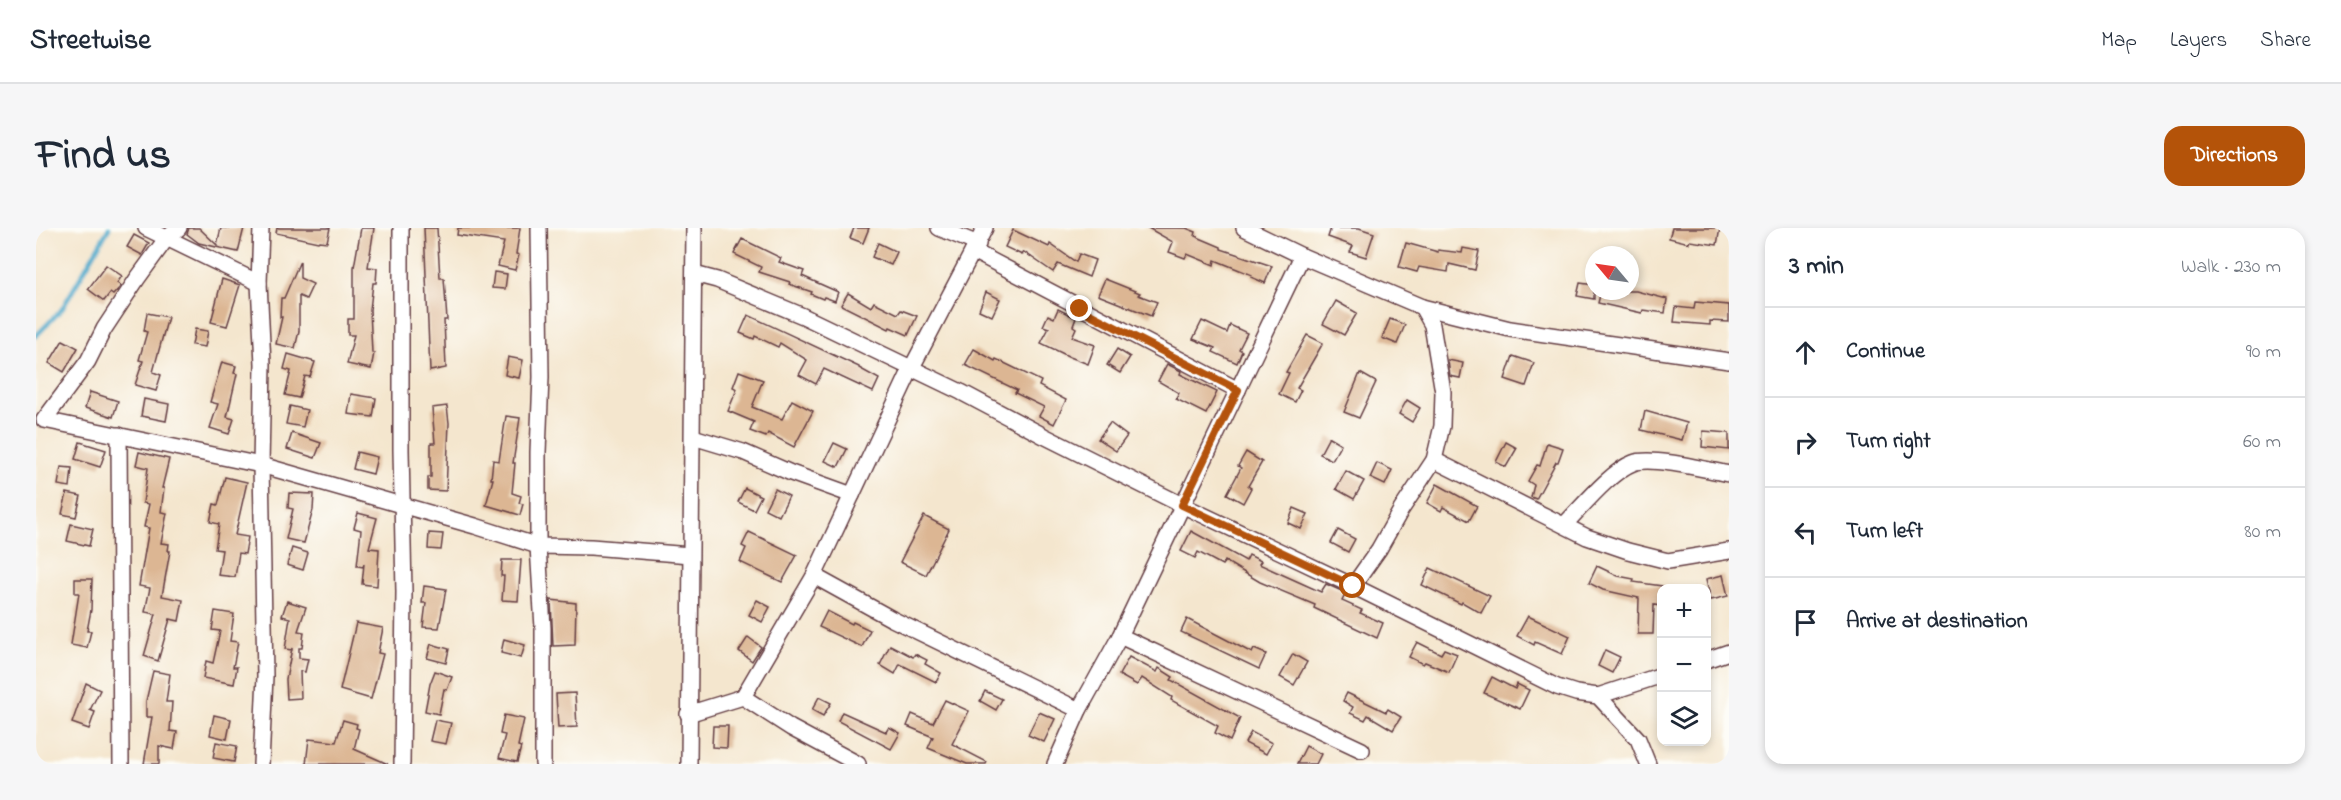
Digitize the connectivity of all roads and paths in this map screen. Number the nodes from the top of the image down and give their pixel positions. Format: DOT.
graph roads {
  1 [pos="146,228"];
  2 [pos="179,228"];
  3 [pos="261,228"];
  4 [pos="401,228"];
  5 [pos="539,228"];
  6 [pos="694,228"];
  7 [pos="939,228"];
  8 [pos="985,228"];
  9 [pos="1244,228"];
  10 [pos="166,239"];
  11 [pos="975,248"];
  12 [pos="1302,256"];
  13 [pos="694,274"];
  14 [pos="260,283"];
  15 [pos="1422,307"];
  16 [pos="1729,361"];
  17 [pos="911,369"];
  18 [pos="1238,390"];
  19 [pos="119,435"];
  20 [pos="693,437"];
  21 [pos="1434,460"];
  22 [pos="261,465"];
  23 [pos="1729,474"];
  24 [pos="852,495"];
  25 [pos="1182,505"];
  26 [pos="402,506"];
  27 [pos="1563,525"];
  28 [pos="538,546"];
  29 [pos="1729,551"];
  30 [pos="690,555"];
  31 [pos="814,576"];
  32 [pos="1353,586"];
  33 [pos="1120,636"];
  34 [pos="1729,652"];
  35 [pos="1711,659"];
  36 [pos="1657,677"];
  37 [pos="1598,696"];
  38 [pos="744,697"];
  39 [pos="1079,710"];
  40 [pos="688,714"];
  41 [pos="1362,750"];
  42 [pos="121,764"];
  43 [pos="261,764"];
  44 [pos="402,764"];
  45 [pos="543,764"];
  46 [pos="689,764"];
  47 [pos="858,764"];
  48 [pos="1055,764"];
  49 [pos="1648,764"];
  1 -- 10 [label="street"];
  2 -- 10 [label="street"];
  3 -- 14 [label="street"];
  4 -- 26 [label="street"];
  5 -- 28 [label="street"];
  6 -- 13 [label="street"];
  7 -- 11 [label="street"];
  8 -- 11 [label="street"];
  9 -- 12 [label="street"];
  10 -- 14 [label="street"];
  10 -- 19 [label="street"];
  11 -- 17 [label="street"];
  11 -- 18 [label="street"];
  12 -- 15 [label="street"];
  12 -- 18 [label="street"];
  13 -- 17 [label="street"];
  13 -- 20 [label="street"];
  14 -- 22 [label="street"];
  15 -- 16 [label="street"];
  15 -- 21 [label="street"];
  17 -- 24 [label="street"];
  17 -- 25 [label="street"];
  18 -- 25 [label="street"];
  19 -- 22 [label="street"];
  19 -- 42 [label="street"];
  20 -- 24 [label="street"];
  20 -- 30 [label="street"];
  21 -- 27 [label="street"];
  21 -- 32 [label="street"];
  22 -- 26 [label="street"];
  22 -- 43 [label="street"];
  23 -- 27 [label="street"];
  24 -- 31 [label="street"];
  25 -- 32 [label="street"];
  25 -- 33 [label="street"];
  26 -- 28 [label="street"];
  26 -- 44 [label="street"];
  27 -- 29 [label="street"];
  28 -- 30 [label="street"];
  28 -- 45 [label="street"];
  30 -- 40 [label="street"];
  31 -- 38 [label="street"];
  31 -- 39 [label="street"];
  32 -- 37 [label="street"];
  33 -- 39 [label="street"];
  33 -- 41 [label="street"];
  34 -- 35 [label="street"];
  36 -- 37 [label="street"];
  37 -- 49 [label="street"];
  38 -- 40 [label="street"];
  38 -- 47 [label="street"];
  39 -- 48 [label="street"];
  40 -- 46 [label="street"];
}
